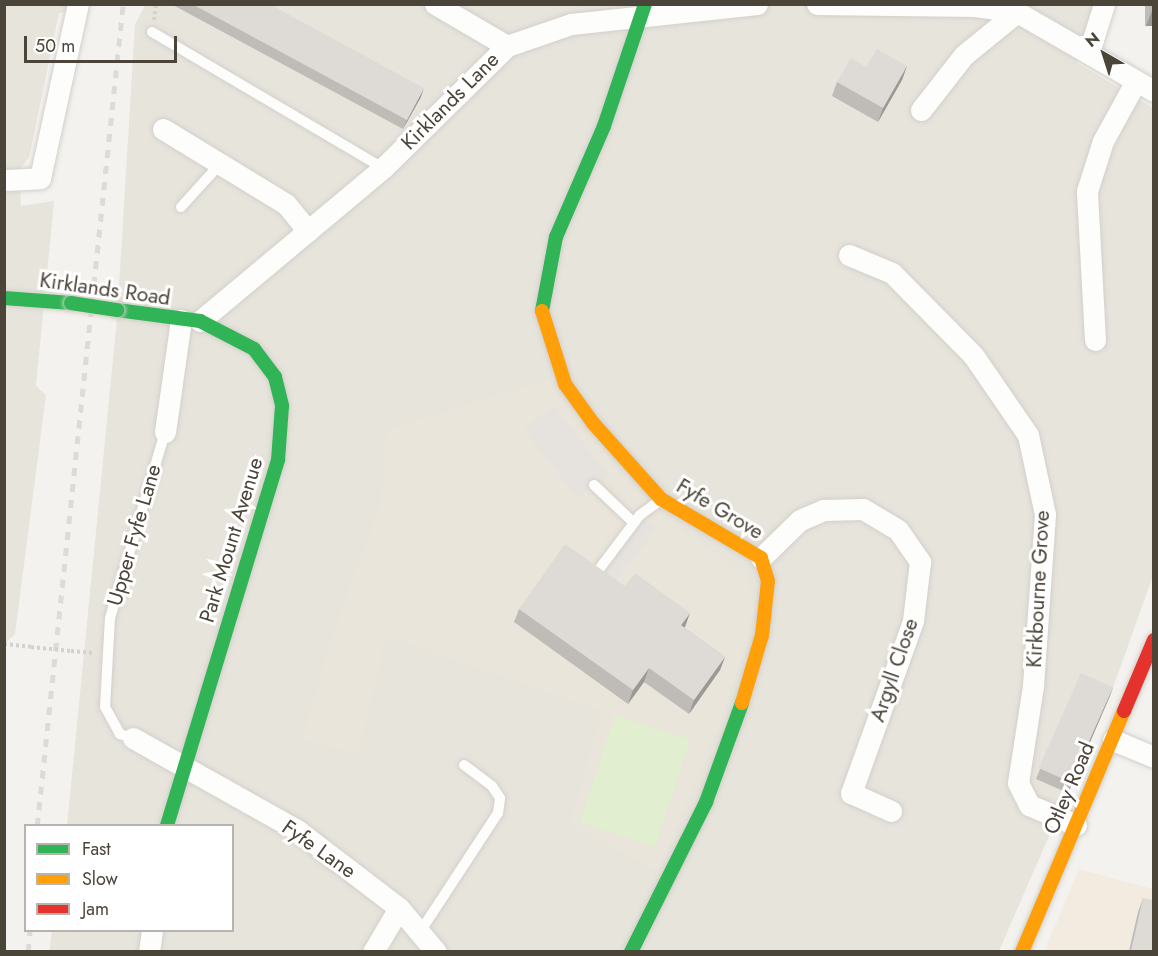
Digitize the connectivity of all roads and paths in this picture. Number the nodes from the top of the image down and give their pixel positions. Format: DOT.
graph roads {
  1 [pos="78,4"];
  2 [pos="435,4"];
  3 [pos="757,4"];
  4 [pos="817,4"];
  5 [pos="1104,4"];
  6 [pos="883,5"];
  7 [pos="644,12"];
  8 [pos="1017,12"];
  9 [pos="152,32"];
  10 [pos="507,46"];
  11 [pos="1089,52"];
  12 [pos="1145,86"];
  13 [pos="921,110"];
  14 [pos="163,129"];
  15 [pos="220,164"];
  16 [pos="383,168"];
  17 [pos="7,180"];
  18 [pos="181,207"];
  19 [pos="308,231"];
  20 [pos="849,255"];
  21 [pos="4,298"];
  22 [pos="190,321"];
  23 [pos="1095,340"];
  24 [pos="165,432"];
  25 [pos="594,485"];
  26 [pos="661,499"];
  27 [pos="634,523"];
  28 [pos="761,558"];
  29 [pos="597,572"];
  30 [pos="1154,640"];
  31 [pos="4,644"];
  32 [pos="106,654"];
  33 [pos="133,738"];
  34 [pos="1113,740"];
  35 [pos="1154,757"];
  36 [pos="464,765"];
  37 [pos="184,770"];
  38 [pos="891,812"];
  39 [pos="166,824"];
  40 [pos="1076,825"];
  41 [pos="399,908"];
  42 [pos="152,932"];
  43 [pos="420,932"];
  44 [pos="149,951"];
  45 [pos="373,951"];
  46 [pos="436,951"];
  47 [pos="631,951"];
  48 [pos="1022,951"];
  1 -- 17 [label="street"];
  2 -- 10 [label="street"];
  3 -- 7 [label="street, Kirklands Lane"];
  4 -- 6 [label="street"];
  5 -- 11 [label="street"];
  6 -- 8 [label="street"];
  7 -- 10 [label="street, Kirklands Lane"];
  7 -- 26 [label="street, Fyfe Grove"];
  8 -- 11 [label="street"];
  8 -- 13 [label="street"];
  9 -- 16 [label="lane"];
  10 -- 16 [label="street, Kirklands Lane"];
  11 -- 12 [label="street"];
  12 -- 23 [label="street"];
  14 -- 15 [label="street"];
  15 -- 18 [label="lane"];
  15 -- 19 [label="street"];
  16 -- 19 [label="street, Kirklands Lane"];
  19 -- 22 [label="street, Kirklands Lane"];
  20 -- 40 [label="street, Kirkbourne Grove"];
  21 -- 22 [label="street, Kirklands Road, bridge"];
  22 -- 24 [label="street, Upper Fyfe Lane"];
  22 -- 37 [label="street, Park Mount Avenue"];
  24 -- 32 [label="lane, Upper Fyfe Lane"];
  25 -- 27 [label="lane"];
  26 -- 27 [label="lane"];
  26 -- 28 [label="street, Fyfe Grove"];
  27 -- 29 [label="lane"];
  28 -- 38 [label="street, Argyll Close"];
  28 -- 47 [label="street, Fyfe Grove"];
  30 -- 34 [label="street, Otley Road"];
  31 -- 32 [label="path, bridge"];
  32 -- 33 [label="lane, Upper Fyfe Lane"];
  33 -- 37 [label="street, Fyfe Lane"];
  34 -- 35 [label="street"];
  34 -- 40 [label="street, Otley Road"];
  36 -- 43 [label="lane"];
  37 -- 39 [label="street, Park Mount Avenue"];
  37 -- 41 [label="street, Fyfe Lane"];
  40 -- 48 [label="street, Otley Road"];
  41 -- 43 [label="street, Fyfe Lane"];
  41 -- 45 [label="street"];
  42 -- 44 [label="street"];
  43 -- 46 [label="street, Fyfe Lane"];
}
